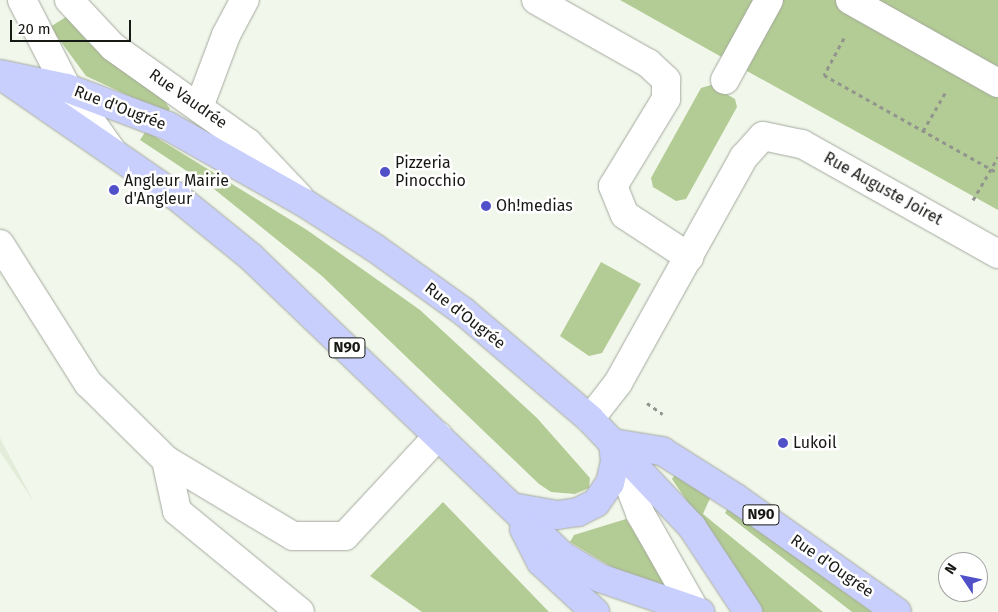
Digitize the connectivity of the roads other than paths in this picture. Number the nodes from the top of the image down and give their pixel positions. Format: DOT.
graph roads {
  1 [pos="22,0"];
  2 [pos="69,0"];
  3 [pos="245,0"];
  4 [pos="536,0"];
  5 [pos="769,0"];
  6 [pos="856,3"];
  7 [pos="0,74"];
  8 [pos="725,80"];
  9 [pos="998,83"];
  10 [pos="67,88"];
  11 [pos="200,108"];
  12 [pos="113,152"];
  13 [pos="303,202"];
  14 [pos="0,244"];
  15 [pos="998,254"];
  16 [pos="689,257"];
  17 [pos="590,419"];
  18 [pos="438,436"];
  19 [pos="613,443"];
  20 [pos="166,460"];
  21 [pos="512,508"];
  22 [pos="300,612"];
  23 [pos="595,612"];
  24 [pos="697,612"];
  25 [pos="748,612"];
  26 [pos="897,612"];
  1 -- 10 [label="street"];
  2 -- 11 [label="street, Rue Vaudrée"];
  3 -- 11 [label="street"];
  4 -- 16 [label="street"];
  5 -- 8 [label="street"];
  6 -- 9 [label="street"];
  7 -- 10 [label="main road, Rue d'Ougrée / N90"];
  7 -- 12 [label="main road, Rue d'Ougrée / N90"];
  10 -- 12 [label="street"];
  10 -- 13 [label="main road, Rue d'Ougrée / N90"];
  11 -- 13 [label="street, Rue Vaudrée"];
  12 -- 18 [label="main road, Rue d'Ougrée / N90"];
  13 -- 17 [label="main road, Rue d'Ougrée / N90"];
  14 -- 20 [label="street"];
  15 -- 16 [label="street, Rue Auguste Joiret"];
  16 -- 17 [label="street"];
  17 -- 19 [label="main road, Rue d'Ougrée / N90"];
  18 -- 20 [label="street"];
  18 -- 21 [label="main road, Rue d'Ougrée / N90"];
  19 -- 21 [label="main road"];
  19 -- 24 [label="street"];
  19 -- 25 [label="main road"];
  19 -- 26 [label="main road, Rue d'Ougrée / N90"];
  20 -- 22 [label="street"];
  21 -- 23 [label="main road"];
  21 -- 24 [label="main road, Rue d'Ougrée / N90"];
}
